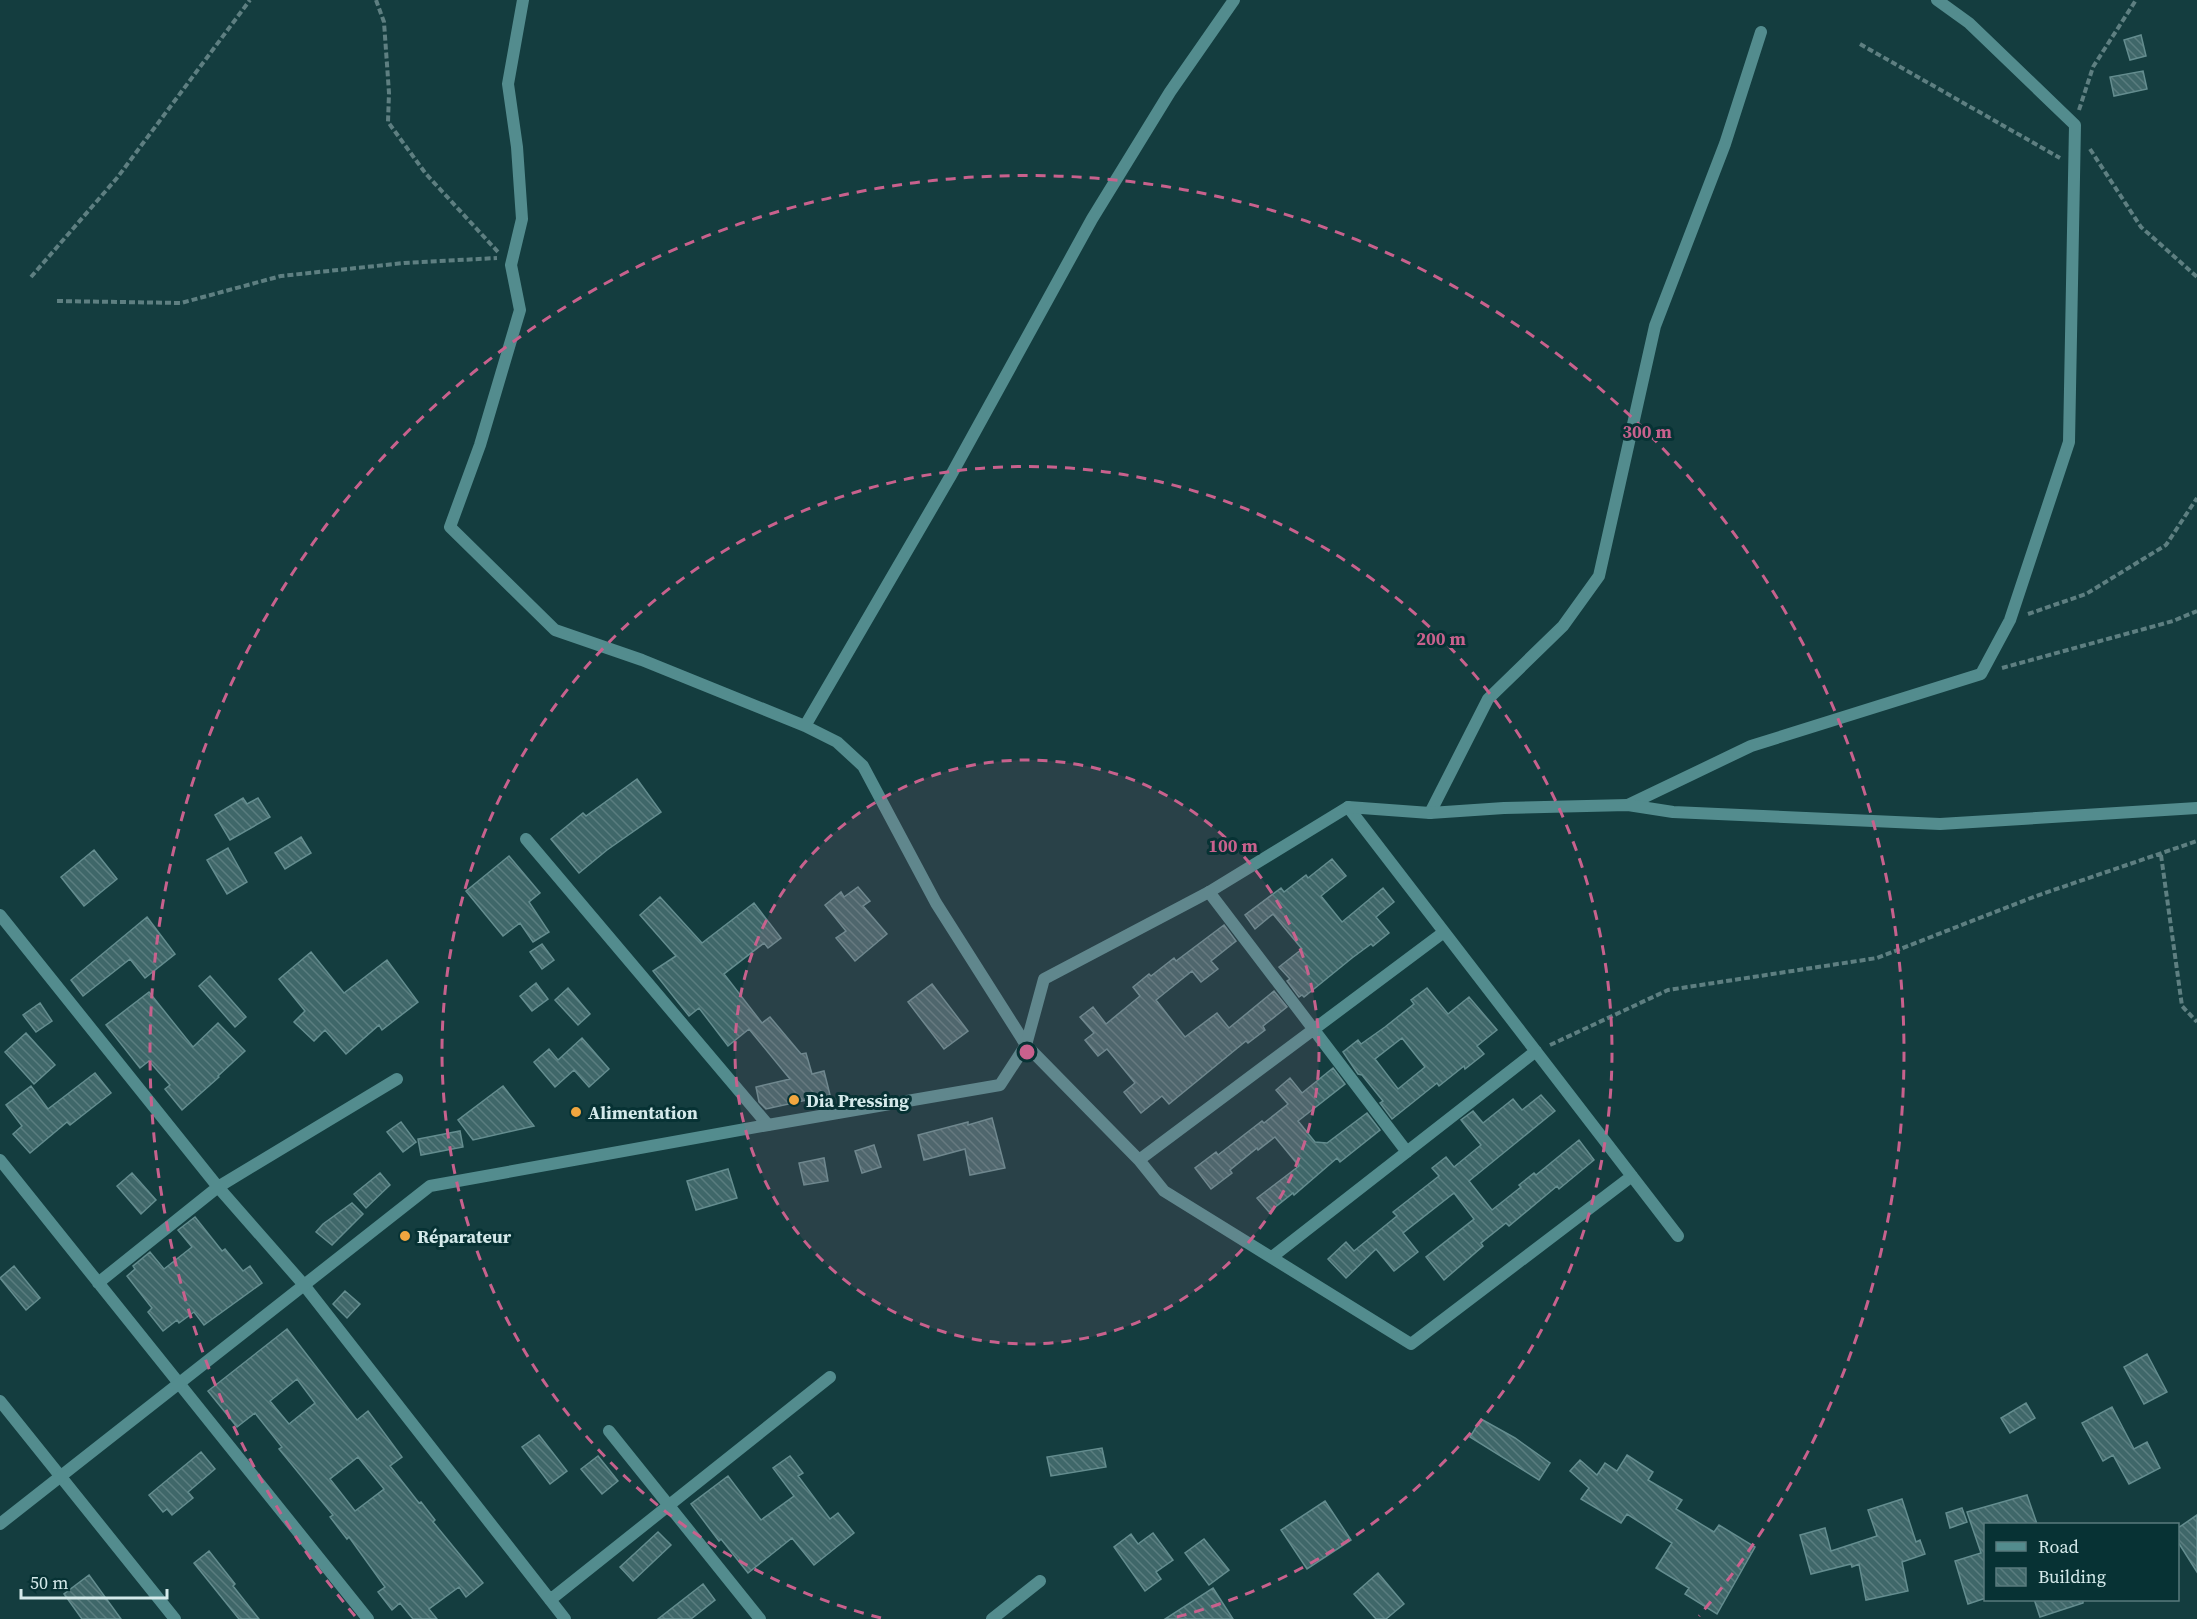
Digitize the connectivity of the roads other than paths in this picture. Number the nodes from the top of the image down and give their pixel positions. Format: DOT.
graph roads {
  1 [pos="523,0"];
  2 [pos="1234,0"];
  3 [pos="1936,0"];
  4 [pos="1761,32"];
  5 [pos="805,726"];
  6 [pos="1629,805"];
  7 [pos="1348,807"];
  8 [pos="2197,808"];
  9 [pos="1430,813"];
  10 [pos="526,839"];
  11 [pos="1209,892"];
  12 [pos="0,915"];
  13 [pos="1444,932"];
  14 [pos="1314,1030"];
  15 [pos="1026,1045"];
  16 [pos="1536,1051"];
  17 [pos="397,1079"];
  18 [pos="768,1125"];
  19 [pos="1407,1152"];
  20 [pos="0,1160"];
  21 [pos="1139,1160"];
  22 [pos="1632,1176"];
  23 [pos="218,1187"];
  24 [pos="1678,1236"];
  25 [pos="1272,1257"];
  26 [pos="98,1282"];
  27 [pos="304,1285"];
  28 [pos="830,1377"];
  29 [pos="179,1384"];
  30 [pos="0,1401"];
  31 [pos="609,1431"];
  32 [pos="61,1477"];
  33 [pos="669,1505"];
  34 [pos="0,1524"];
  35 [pos="1040,1581"];
  36 [pos="550,1600"];
  37 [pos="175,1619"];
  38 [pos="368,1619"];
  39 [pos="565,1619"];
  40 [pos="760,1619"];
  41 [pos="992,1619"];
  1 -- 5 [label="street"];
  2 -- 5 [label="street"];
  3 -- 6 [label="street"];
  4 -- 9 [label="street"];
  5 -- 15 [label="street"];
  6 -- 8 [label="street"];
  6 -- 9 [label="street"];
  7 -- 9 [label="street"];
  7 -- 11 [label="street"];
  7 -- 13 [label="street"];
  10 -- 18 [label="street"];
  11 -- 14 [label="street"];
  11 -- 15 [label="street"];
  12 -- 23 [label="street"];
  13 -- 14 [label="street"];
  13 -- 16 [label="street"];
  14 -- 19 [label="street"];
  14 -- 21 [label="street"];
  15 -- 18 [label="street"];
  15 -- 21 [label="street"];
  16 -- 19 [label="street"];
  16 -- 22 [label="street"];
  17 -- 23 [label="street"];
  18 -- 27 [label="street"];
  19 -- 25 [label="street"];
  20 -- 26 [label="street"];
  21 -- 25 [label="street"];
  22 -- 24 [label="street"];
  22 -- 25 [label="street"];
  23 -- 26 [label="street"];
  23 -- 27 [label="street"];
  26 -- 29 [label="street"];
  27 -- 29 [label="street"];
  27 -- 36 [label="street"];
  28 -- 33 [label="street"];
  29 -- 32 [label="street"];
  29 -- 38 [label="street"];
  30 -- 32 [label="street"];
  31 -- 33 [label="street"];
  32 -- 34 [label="street"];
  32 -- 37 [label="street"];
  33 -- 36 [label="street"];
  33 -- 40 [label="street"];
  35 -- 41 [label="street"];
  36 -- 39 [label="street"];
}
